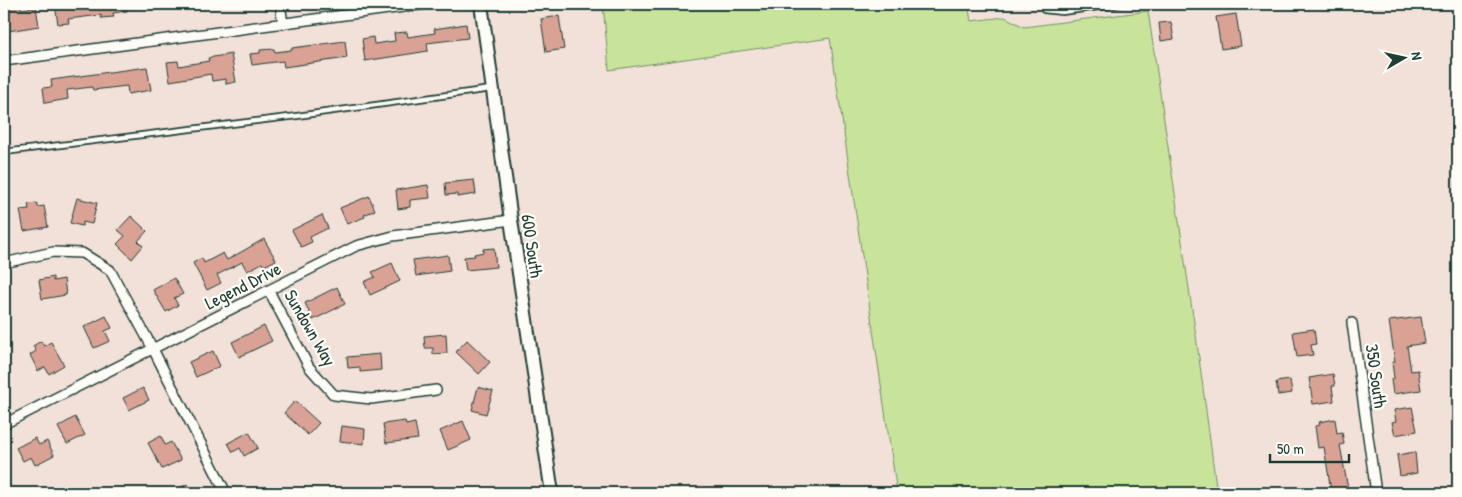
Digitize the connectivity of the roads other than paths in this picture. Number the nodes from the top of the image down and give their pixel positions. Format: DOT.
graph roads {
  1 [pos="280,4"];
  2 [pos="426,4"];
  3 [pos="482,4"];
  4 [pos="1119,4"];
  5 [pos="406,5"];
  6 [pos="1044,10"];
  7 [pos="283,24"];
  8 [pos="4,61"];
  9 [pos="493,88"];
  10 [pos="4,152"];
  11 [pos="511,220"];
  12 [pos="4,263"];
  13 [pos="270,291"];
  14 [pos="1352,323"];
  15 [pos="153,349"];
  16 [pos="436,390"];
  17 [pos="4,424"];
  18 [pos="226,493"];
  19 [pos="552,493"];
  20 [pos="1376,493"];
  1 -- 7 [label="street"];
  2 -- 5 [label="street"];
  3 -- 9 [label="main road, 600 South"];
  4 -- 6 [label="lane"];
  5 -- 7 [label="street"];
  7 -- 8 [label="street"];
  9 -- 10 [label="lane"];
  9 -- 11 [label="main road, 600 South"];
  11 -- 13 [label="street, Legend Drive"];
  11 -- 19 [label="main road, 600 South"];
  12 -- 15 [label="street"];
  13 -- 15 [label="street, Legend Drive"];
  13 -- 16 [label="street, Sundown Way"];
  14 -- 20 [label="street, 350 South"];
  15 -- 17 [label="street, Legend Drive"];
  15 -- 18 [label="street"];
}
